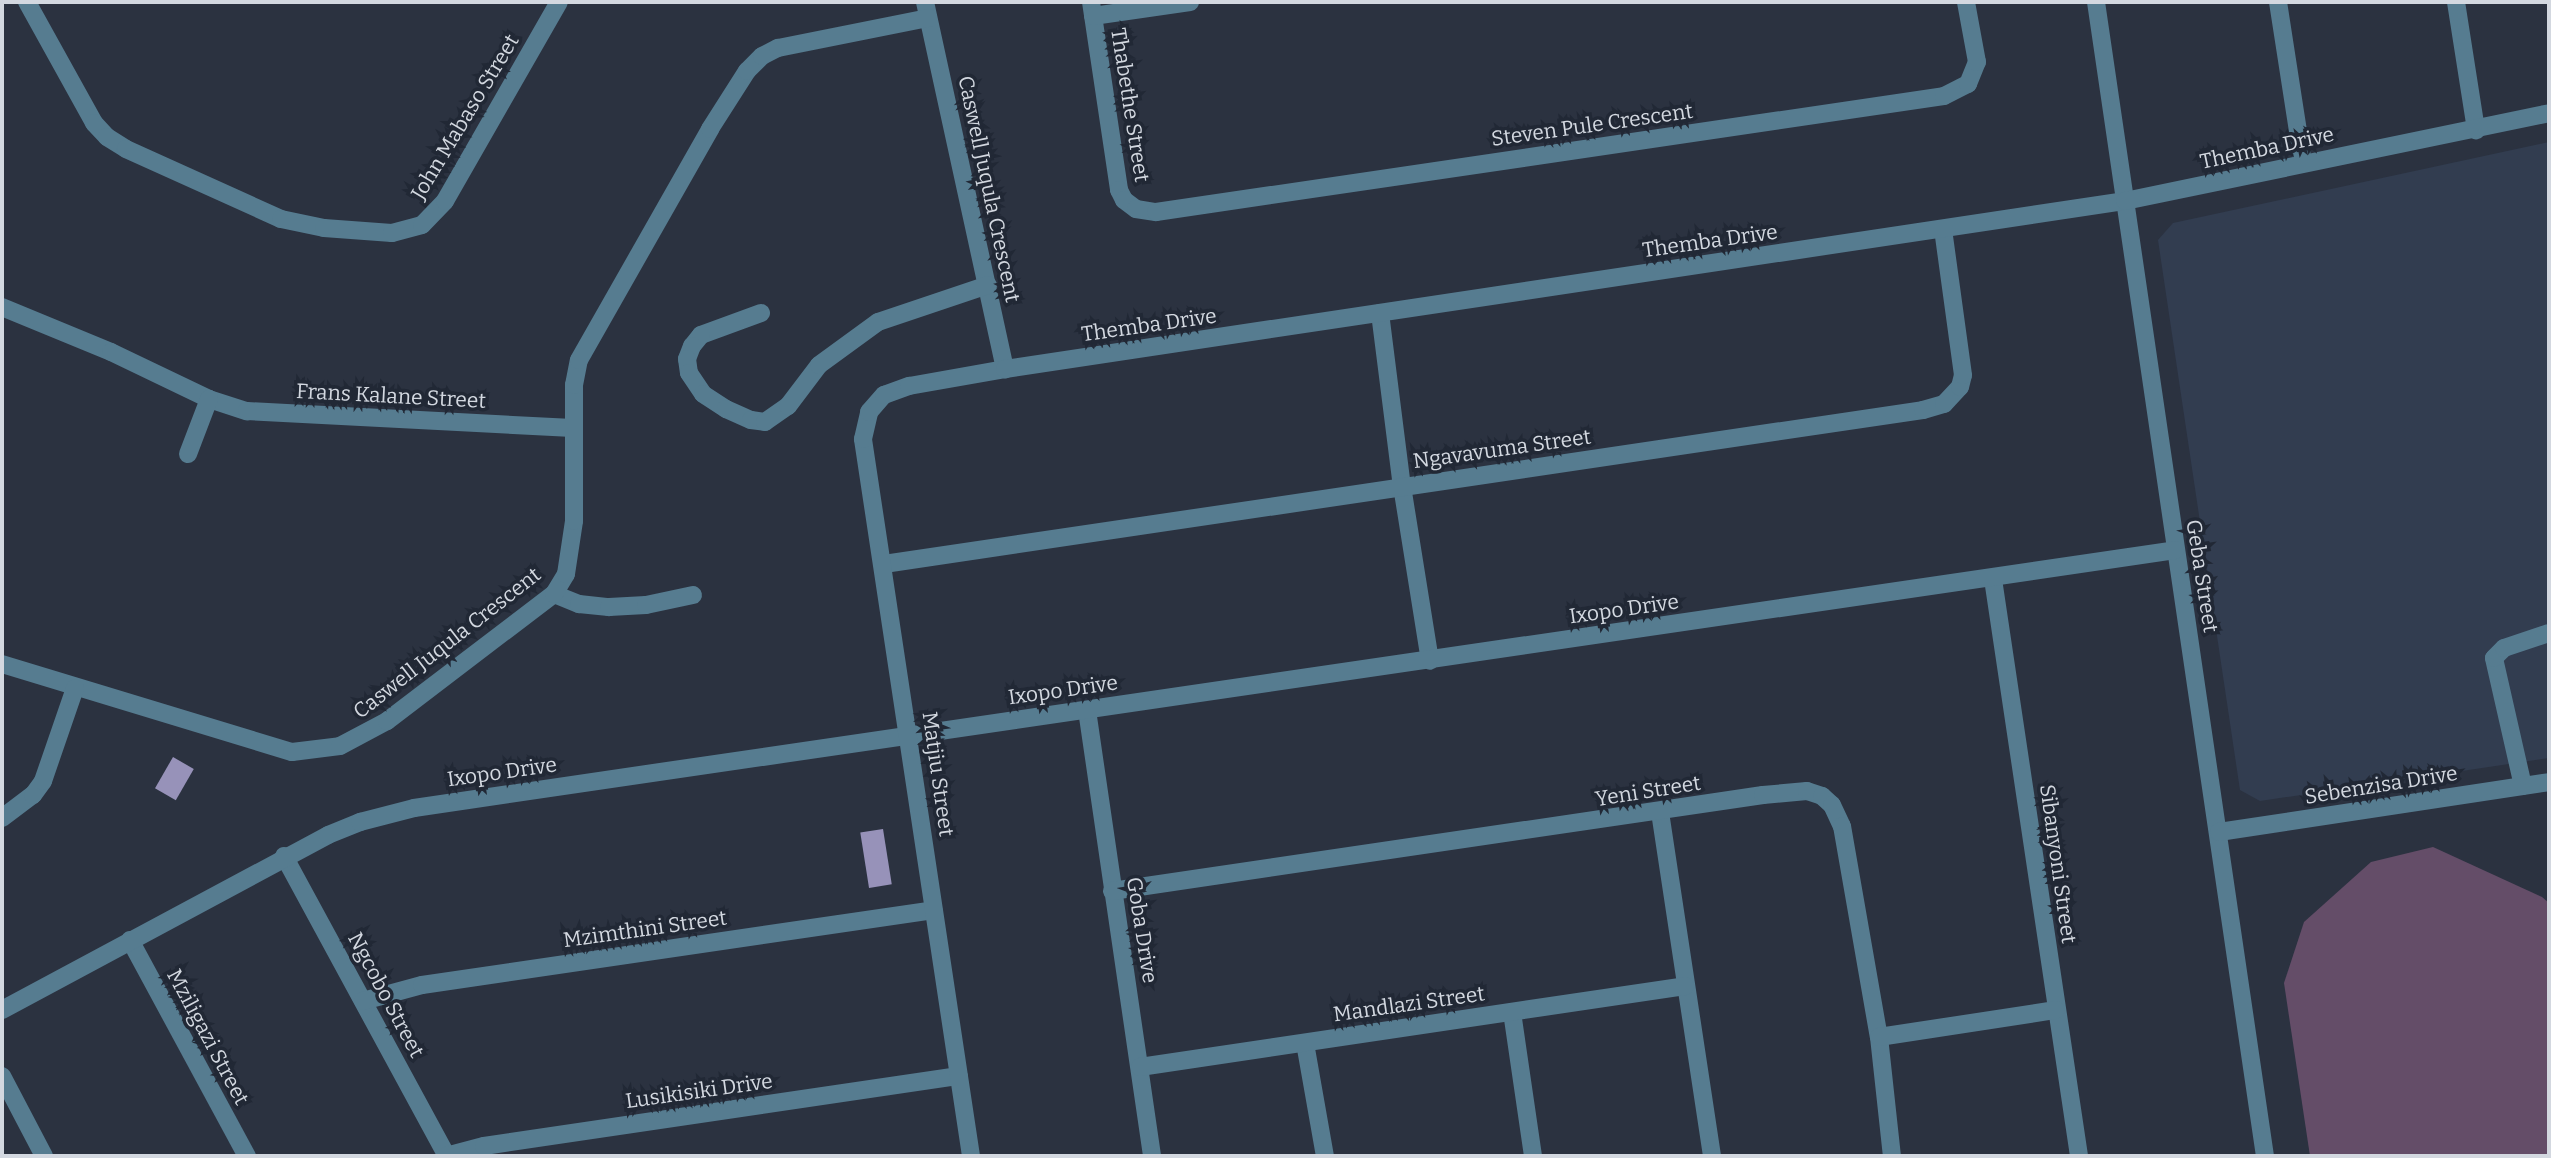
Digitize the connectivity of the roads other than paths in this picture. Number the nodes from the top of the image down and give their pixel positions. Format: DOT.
graph roads {
  1 [pos="27,2"];
  2 [pos="559,2"];
  3 [pos="1190,2"];
  4 [pos="1966,2"];
  5 [pos="2096,2"];
  6 [pos="2278,2"];
  7 [pos="2456,2"];
  8 [pos="1092,9"];
  9 [pos="926,10"];
  10 [pos="2549,113"];
  11 [pos="2476,130"];
  12 [pos="2303,163"];
  13 [pos="2125,201"];
  14 [pos="1136,209"];
  15 [pos="1943,229"];
  16 [pos="988,285"];
  17 [pos="2,307"];
  18 [pos="761,313"];
  19 [pos="1380,313"];
  20 [pos="1005,369"];
  21 [pos="209,399"];
  22 [pos="876,401"];
  23 [pos="573,428"];
  24 [pos="188,454"];
  25 [pos="1402,486"];
  26 [pos="2175,550"];
  27 [pos="884,564"];
  28 [pos="1993,579"];
  29 [pos="554,594"];
  30 [pos="693,595"];
  31 [pos="2549,633"];
  32 [pos="1430,661"];
  33 [pos="2,664"];
  34 [pos="75,688"];
  35 [pos="1087,710"];
  36 [pos="909,735"];
  37 [pos="2549,782"];
  38 [pos="2524,786"];
  39 [pos="1660,812"];
  40 [pos="2,818"];
  41 [pos="2219,832"];
  42 [pos="284,856"];
  43 [pos="1112,891"];
  44 [pos="934,910"];
  45 [pos="130,940"];
  46 [pos="1685,986"];
  47 [pos="363,1001"];
  48 [pos="2,1010"];
  49 [pos="2056,1010"];
  50 [pos="1512,1012"];
  51 [pos="1879,1037"];
  52 [pos="1305,1043"];
  53 [pos="1140,1067"];
  54 [pos="2,1076"];
  55 [pos="959,1076"];
  56 [pos="44,1156"];
  57 [pos="247,1156"];
  58 [pos="447,1156"];
  59 [pos="971,1156"];
  60 [pos="1153,1156"];
  61 [pos="1325,1156"];
  62 [pos="1533,1156"];
  63 [pos="1712,1156"];
  64 [pos="1892,1156"];
  65 [pos="2079,1156"];
  66 [pos="2265,1156"];
  1 -- 2 [label="street, John Mabaso Street"];
  3 -- 8 [label="street"];
  4 -- 14 [label="street, Steven Pule Crescent"];
  5 -- 13 [label="street, Geba Street"];
  6 -- 12 [label="street"];
  7 -- 11 [label="street"];
  8 -- 14 [label="street, Thabethe Street"];
  9 -- 16 [label="street, Caswell Juqula Crescent"];
  9 -- 23 [label="street, Caswell Juqula Crescent"];
  10 -- 11 [label="street, Themba Drive"];
  11 -- 12 [label="street, Themba Drive"];
  12 -- 13 [label="street, Themba Drive"];
  13 -- 15 [label="street, Themba Drive"];
  13 -- 26 [label="street, Geba Street"];
  15 -- 19 [label="street, Themba Drive"];
  15 -- 25 [label="street, Ngavavuma Street"];
  16 -- 18 [label="street"];
  16 -- 20 [label="street, Caswell Juqula Crescent"];
  17 -- 21 [label="street, Frans Kalane Street"];
  19 -- 20 [label="street, Themba Drive"];
  19 -- 25 [label="street"];
  20 -- 22 [label="street, Themba Drive"];
  21 -- 23 [label="street, Frans Kalane Street"];
  21 -- 24 [label="street"];
  22 -- 27 [label="street, Matjiu Street"];
  23 -- 29 [label="street, Caswell Juqula Crescent"];
  25 -- 27 [label="street, Ngavavuma Street"];
  25 -- 32 [label="street"];
  26 -- 28 [label="street, Ixopo Drive"];
  26 -- 41 [label="street, Geba Street"];
  27 -- 36 [label="street, Matjiu Street"];
  28 -- 32 [label="street, Ixopo Drive"];
  28 -- 49 [label="street, Sibanyoni Street"];
  29 -- 30 [label="street"];
  29 -- 34 [label="street, Caswell Juqula Crescent"];
  31 -- 38 [label="street"];
  32 -- 35 [label="street, Ixopo Drive"];
  33 -- 34 [label="street, Caswell Juqula Crescent"];
  34 -- 40 [label="street"];
  35 -- 36 [label="street, Ixopo Drive"];
  35 -- 43 [label="street, Goba Drive"];
  36 -- 42 [label="street, Ixopo Drive"];
  36 -- 44 [label="street, Matjiu Street"];
  37 -- 38 [label="street, Sebenzisa Drive"];
  38 -- 41 [label="street, Sebenzisa Drive"];
  39 -- 43 [label="street, Yeni Street"];
  39 -- 46 [label="street"];
  39 -- 51 [label="street, Yeni Street"];
  41 -- 66 [label="street, Geba Street"];
  42 -- 45 [label="street, Ixopo Drive"];
  42 -- 47 [label="street, Ngcobo Street"];
  43 -- 53 [label="street, Goba Drive"];
  44 -- 47 [label="street, Mzimthini Street"];
  44 -- 55 [label="street, Matjiu Street"];
  45 -- 48 [label="street, Ixopo Drive"];
  45 -- 57 [label="street, Mziligazi Street"];
  46 -- 50 [label="street, Mandlazi Street"];
  46 -- 63 [label="street"];
  47 -- 58 [label="street, Ngcobo Street"];
  49 -- 51 [label="street"];
  49 -- 65 [label="street, Sibanyoni Street"];
  50 -- 52 [label="street, Mandlazi Street"];
  50 -- 62 [label="street"];
  51 -- 64 [label="street, Yeni Street"];
  52 -- 53 [label="street, Mandlazi Street"];
  52 -- 61 [label="street"];
  53 -- 60 [label="street, Goba Drive"];
  54 -- 56 [label="street"];
  55 -- 58 [label="street, Lusikisiki Drive"];
  55 -- 59 [label="street, Matjiu Street"];
}
